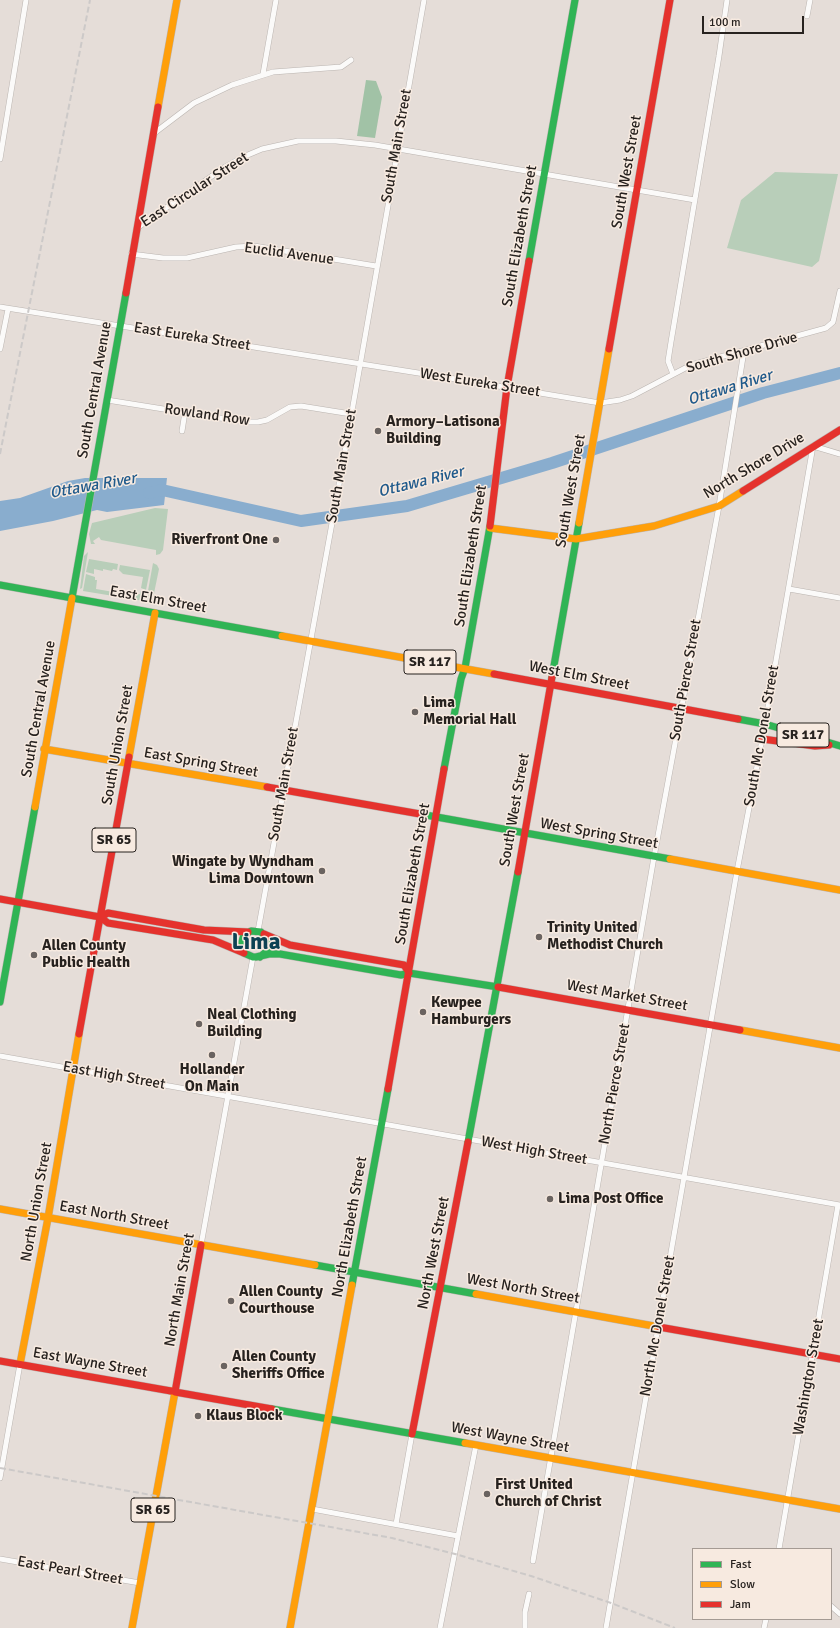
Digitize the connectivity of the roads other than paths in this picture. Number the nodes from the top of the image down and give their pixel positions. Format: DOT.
graph roads {
  1 [pos="26,0"];
  2 [pos="177,0"];
  3 [pos="276,0"];
  4 [pos="424,0"];
  5 [pos="575,0"];
  6 [pos="670,0"];
  7 [pos="727,0"];
  8 [pos="810,0"];
  9 [pos="807,16"];
  10 [pos="351,60"];
  11 [pos="263,74"];
  12 [pos="153,134"];
  13 [pos="396,149"];
  14 [pos="0,159"];
  15 [pos="544,173"];
  16 [pos="637,190"];
  17 [pos="695,200"];
  18 [pos="136,228"];
  19 [pos="131,254"];
  20 [pos="376,266"];
  21 [pos="840,291"];
  22 [pos="0,307"];
  23 [pos="8,309"];
  24 [pos="119,326"];
  25 [pos="0,349"];
  26 [pos="744,351"];
  27 [pos="360,364"];
  28 [pos="673,374"];
  29 [pos="507,387"];
  30 [pos="107,400"];
  31 [pos="600,403"];
  32 [pos="185,412"];
  33 [pos="351,414"];
  34 [pos="840,430"];
  35 [pos="182,431"];
  36 [pos="813,446"];
  37 [pos="840,454"];
  38 [pos="718,506"];
  39 [pos="490,528"];
  40 [pos="576,539"];
  41 [pos="0,585"];
  42 [pos="789,589"];
  43 [pos="72,598"];
  44 [pos="840,598"];
  45 [pos="156,613"];
  46 [pos="310,641"];
  47 [pos="465,668"];
  48 [pos="550,684"];
  49 [pos="681,708"];
  50 [pos="766,724"];
  51 [pos="762,739"];
  52 [pos="837,745"];
  53 [pos="44,749"];
  54 [pos="127,763"];
  55 [pos="283,790"];
  56 [pos="437,817"];
  57 [pos="524,833"];
  58 [pos="654,857"];
  59 [pos="737,871"];
  60 [pos="840,890"];
  61 [pos="0,899"];
  62 [pos="17,902"];
  63 [pos="100,917"];
  64 [pos="98,929"];
  65 [pos="248,932"];
  66 [pos="261,932"];
  67 [pos="244,953"];
  68 [pos="256,957"];
  69 [pos="410,973"];
  70 [pos="498,987"];
  71 [pos="0,1002"];
  72 [pos="628,1010"];
  73 [pos="710,1024"];
  74 [pos="840,1048"];
  75 [pos="0,1056"];
  76 [pos="74,1069"];
  77 [pos="228,1097"];
  78 [pos="382,1124"];
  79 [pos="469,1139"];
  80 [pos="602,1163"];
  81 [pos="684,1177"];
  82 [pos="839,1205"];
  83 [pos="0,1209"];
  84 [pos="48,1218"];
  85 [pos="200,1245"];
  86 [pos="355,1272"];
  87 [pos="440,1288"];
  88 [pos="576,1312"];
  89 [pos="658,1326"];
  90 [pos="813,1354"];
  91 [pos="840,1359"];
  92 [pos="0,1361"];
  93 [pos="20,1364"];
  94 [pos="175,1392"];
  95 [pos="328,1419"];
  96 [pos="412,1434"];
  97 [pos="476,1445"];
  98 [pos="551,1458"];
  99 [pos="634,1473"];
  100 [pos="0,1478"];
  101 [pos="787,1500"];
  102 [pos="312,1509"];
  103 [pos="840,1510"];
  104 [pos="396,1524"];
  105 [pos="458,1536"];
  106 [pos="779,1548"];
  107 [pos="0,1559"];
  108 [pos="533,1561"];
  109 [pos="140,1583"];
  110 [pos="529,1594"];
  111 [pos="832,1607"];
  112 [pos="840,1614"];
  113 [pos="132,1628"];
  114 [pos="290,1628"];
  115 [pos="440,1628"];
  116 [pos="524,1628"];
  117 [pos="606,1628"];
  1 -- 14 [label="street"];
  2 -- 12 [label="main road, South Central Avenue"];
  3 -- 11 [label="street"];
  4 -- 13 [label="street, South Main Street"];
  5 -- 15 [label="main road, South Elizabeth Street"];
  6 -- 16 [label="main road, South West Street"];
  7 -- 17 [label="street"];
  8 -- 9 [label="street"];
  10 -- 11 [label="street"];
  11 -- 12 [label="street"];
  12 -- 18 [label="main road, South Central Avenue"];
  13 -- 15 [label="street, East Circular Street"];
  13 -- 18 [label="street, East Circular Street"];
  13 -- 20 [label="street, South Main Street"];
  15 -- 16 [label="street, East Circular Street"];
  15 -- 29 [label="main road, South Elizabeth Street"];
  16 -- 17 [label="street, East Circular Street"];
  16 -- 31 [label="main road, South West Street"];
  17 -- 28 [label="street"];
  18 -- 19 [label="main road, South Central Avenue"];
  19 -- 20 [label="street, Euclid Avenue"];
  19 -- 24 [label="main road, South Central Avenue"];
  20 -- 27 [label="street, South Main Street"];
  21 -- 26 [label="street, South Shore Drive"];
  22 -- 23 [label="street, East Eureka Street"];
  23 -- 24 [label="street, East Eureka Street"];
  23 -- 25 [label="street"];
  24 -- 27 [label="street, East Eureka Street"];
  24 -- 30 [label="main road, South Central Avenue"];
  26 -- 28 [label="street, South Shore Drive"];
  26 -- 38 [label="street, South Pierce Street"];
  27 -- 29 [label="street, West Eureka Street"];
  27 -- 33 [label="street, South Main Street"];
  28 -- 31 [label="street, South Shore Drive"];
  29 -- 31 [label="street, West Eureka Street"];
  29 -- 39 [label="main road, South Elizabeth Street"];
  30 -- 32 [label="street, Rowland Row"];
  30 -- 43 [label="main road, South Central Avenue"];
  31 -- 40 [label="main road, South West Street"];
  32 -- 33 [label="street, Rowland Row"];
  32 -- 35 [label="street"];
  33 -- 46 [label="street, South Main Street"];
  34 -- 36 [label="main road, North Shore Drive"];
  36 -- 37 [label="street"];
  36 -- 38 [label="main road, North Shore Drive"];
  36 -- 42 [label="street, South Mc Donel Street"];
  38 -- 40 [label="main road, North Shore Drive"];
  38 -- 49 [label="street, South Pierce Street"];
  39 -- 40 [label="main road, North Shore Drive"];
  39 -- 47 [label="main road, South Elizabeth Street"];
  40 -- 48 [label="main road, South West Street"];
  41 -- 43 [label="main road, East Elm Street"];
  42 -- 44 [label="street"];
  42 -- 50 [label="street, South Mc Donel Street"];
  43 -- 45 [label="main road, East Elm Street"];
  43 -- 53 [label="main road, South Central Avenue"];
  45 -- 46 [label="main road, East Elm Street / SR 117"];
  45 -- 54 [label="main road, South Union Street / SR 65"];
  46 -- 47 [label="main road, West Elm Street / SR 117"];
  46 -- 55 [label="street, South Main Street"];
  47 -- 48 [label="main road, West Elm Street / SR 117"];
  47 -- 56 [label="main road, South Elizabeth Street"];
  48 -- 49 [label="main road, West Elm Street / SR 117"];
  48 -- 57 [label="main road, South West Street"];
  49 -- 50 [label="main road, West Elm Street / SR 117"];
  49 -- 58 [label="street, South Pierce Street"];
  50 -- 51 [label="street, South Mc Donel Street"];
  50 -- 52 [label="main road, West Elm Street / SR 117"];
  51 -- 52 [label="main road"];
  51 -- 59 [label="street, South Mc Donel Street"];
  53 -- 54 [label="main road, East Spring Street"];
  53 -- 62 [label="main road, South Central Avenue"];
  54 -- 55 [label="main road, East Spring Street"];
  54 -- 63 [label="main road, South Union Street / SR 65"];
  55 -- 56 [label="main road, West Spring Street"];
  55 -- 66 [label="street, South Main Street"];
  56 -- 57 [label="main road, West Spring Street"];
  56 -- 69 [label="main road, South Elizabeth Street"];
  57 -- 58 [label="main road, West Spring Street"];
  57 -- 70 [label="main road, South West Street"];
  58 -- 59 [label="main road, West Spring Street"];
  58 -- 72 [label="street, South Pierce Street"];
  59 -- 60 [label="main road, West Spring Street"];
  59 -- 73 [label="street, South Mc Donel Street"];
  61 -- 62 [label="main road"];
  62 -- 63 [label="main road"];
  62 -- 71 [label="main road, South Central Avenue"];
  63 -- 64 [label="main road, South Union Street / SR 65"];
  63 -- 65 [label="main road"];
  63 -- 67 [label="main road"];
  64 -- 76 [label="main road, North Union Street / SR 65"];
  65 -- 66 [label="main road"];
  65 -- 67 [label="main road"];
  66 -- 68 [label="main road"];
  66 -- 69 [label="main road, West Market Street"];
  67 -- 68 [label="main road"];
  68 -- 69 [label="main road, West Market Street"];
  68 -- 77 [label="street, North Main Street"];
  69 -- 70 [label="main road, West Market Street"];
  69 -- 78 [label="main road, North Elizabeth Street"];
  70 -- 72 [label="main road, West Market Street"];
  70 -- 79 [label="main road, North West Street"];
  72 -- 73 [label="main road, West Market Street"];
  72 -- 80 [label="street, North Pierce Street"];
  73 -- 74 [label="main road, West Market Street"];
  73 -- 81 [label="street, North Mc Donel Street"];
  75 -- 76 [label="street, East High Street"];
  76 -- 77 [label="street, East High Street"];
  76 -- 84 [label="main road, North Union Street / SR 65"];
  77 -- 78 [label="street, West High Street"];
  77 -- 85 [label="street, North Main Street"];
  78 -- 79 [label="street, West High Street"];
  78 -- 86 [label="main road, North Elizabeth Street"];
  79 -- 80 [label="street, West High Street"];
  79 -- 87 [label="main road, North West Street"];
  80 -- 81 [label="street, West High Street"];
  80 -- 88 [label="street, North Pierce Street"];
  81 -- 82 [label="street, West High Street"];
  81 -- 89 [label="street, North Mc Donel Street"];
  82 -- 90 [label="street, Washington Street"];
  83 -- 84 [label="main road, East North Street"];
  84 -- 85 [label="main road, East North Street"];
  84 -- 93 [label="main road, North Union Street / SR 65"];
  85 -- 86 [label="main road, West North Street"];
  85 -- 94 [label="main road, North Main Street"];
  86 -- 87 [label="main road, West North Street"];
  86 -- 95 [label="main road, North Elizabeth Street"];
  87 -- 88 [label="main road, West North Street"];
  87 -- 96 [label="main road, North West Street"];
  88 -- 89 [label="main road, West North Street"];
  88 -- 98 [label="street, North Pierce Street"];
  89 -- 90 [label="main road, West North Street"];
  89 -- 99 [label="street, North Mc Donel Street"];
  90 -- 91 [label="main road, West North Street"];
  90 -- 101 [label="street, Washington Street"];
  92 -- 93 [label="main road, East Wayne Street"];
  93 -- 94 [label="main road, East Wayne Street"];
  93 -- 100 [label="street, North Union Street"];
  94 -- 95 [label="main road, West Wayne Street"];
  94 -- 109 [label="main road, North Main Street / SR 65"];
  95 -- 96 [label="main road, West Wayne Street"];
  95 -- 102 [label="main road, North Elizabeth Street"];
  96 -- 97 [label="main road, West Wayne Street"];
  96 -- 104 [label="street, North West Street"];
  97 -- 98 [label="main road, West Wayne Street"];
  97 -- 105 [label="street"];
  98 -- 99 [label="main road, West Wayne Street"];
  98 -- 108 [label="street, North Pierce Street"];
  99 -- 101 [label="main road, West Wayne Street"];
  99 -- 117 [label="street, North Mc Donel Street"];
  101 -- 103 [label="main road, West Wayne Street"];
  101 -- 106 [label="street, Washington Street"];
  102 -- 104 [label="street"];
  102 -- 114 [label="main road, North Elizabeth Street"];
  104 -- 105 [label="street"];
  105 -- 115 [label="street"];
  107 -- 109 [label="street, East Pearl Street"];
  109 -- 113 [label="main road, North Main Street / SR 65"];
  110 -- 116 [label="street"];
  111 -- 112 [label="street"];
}
